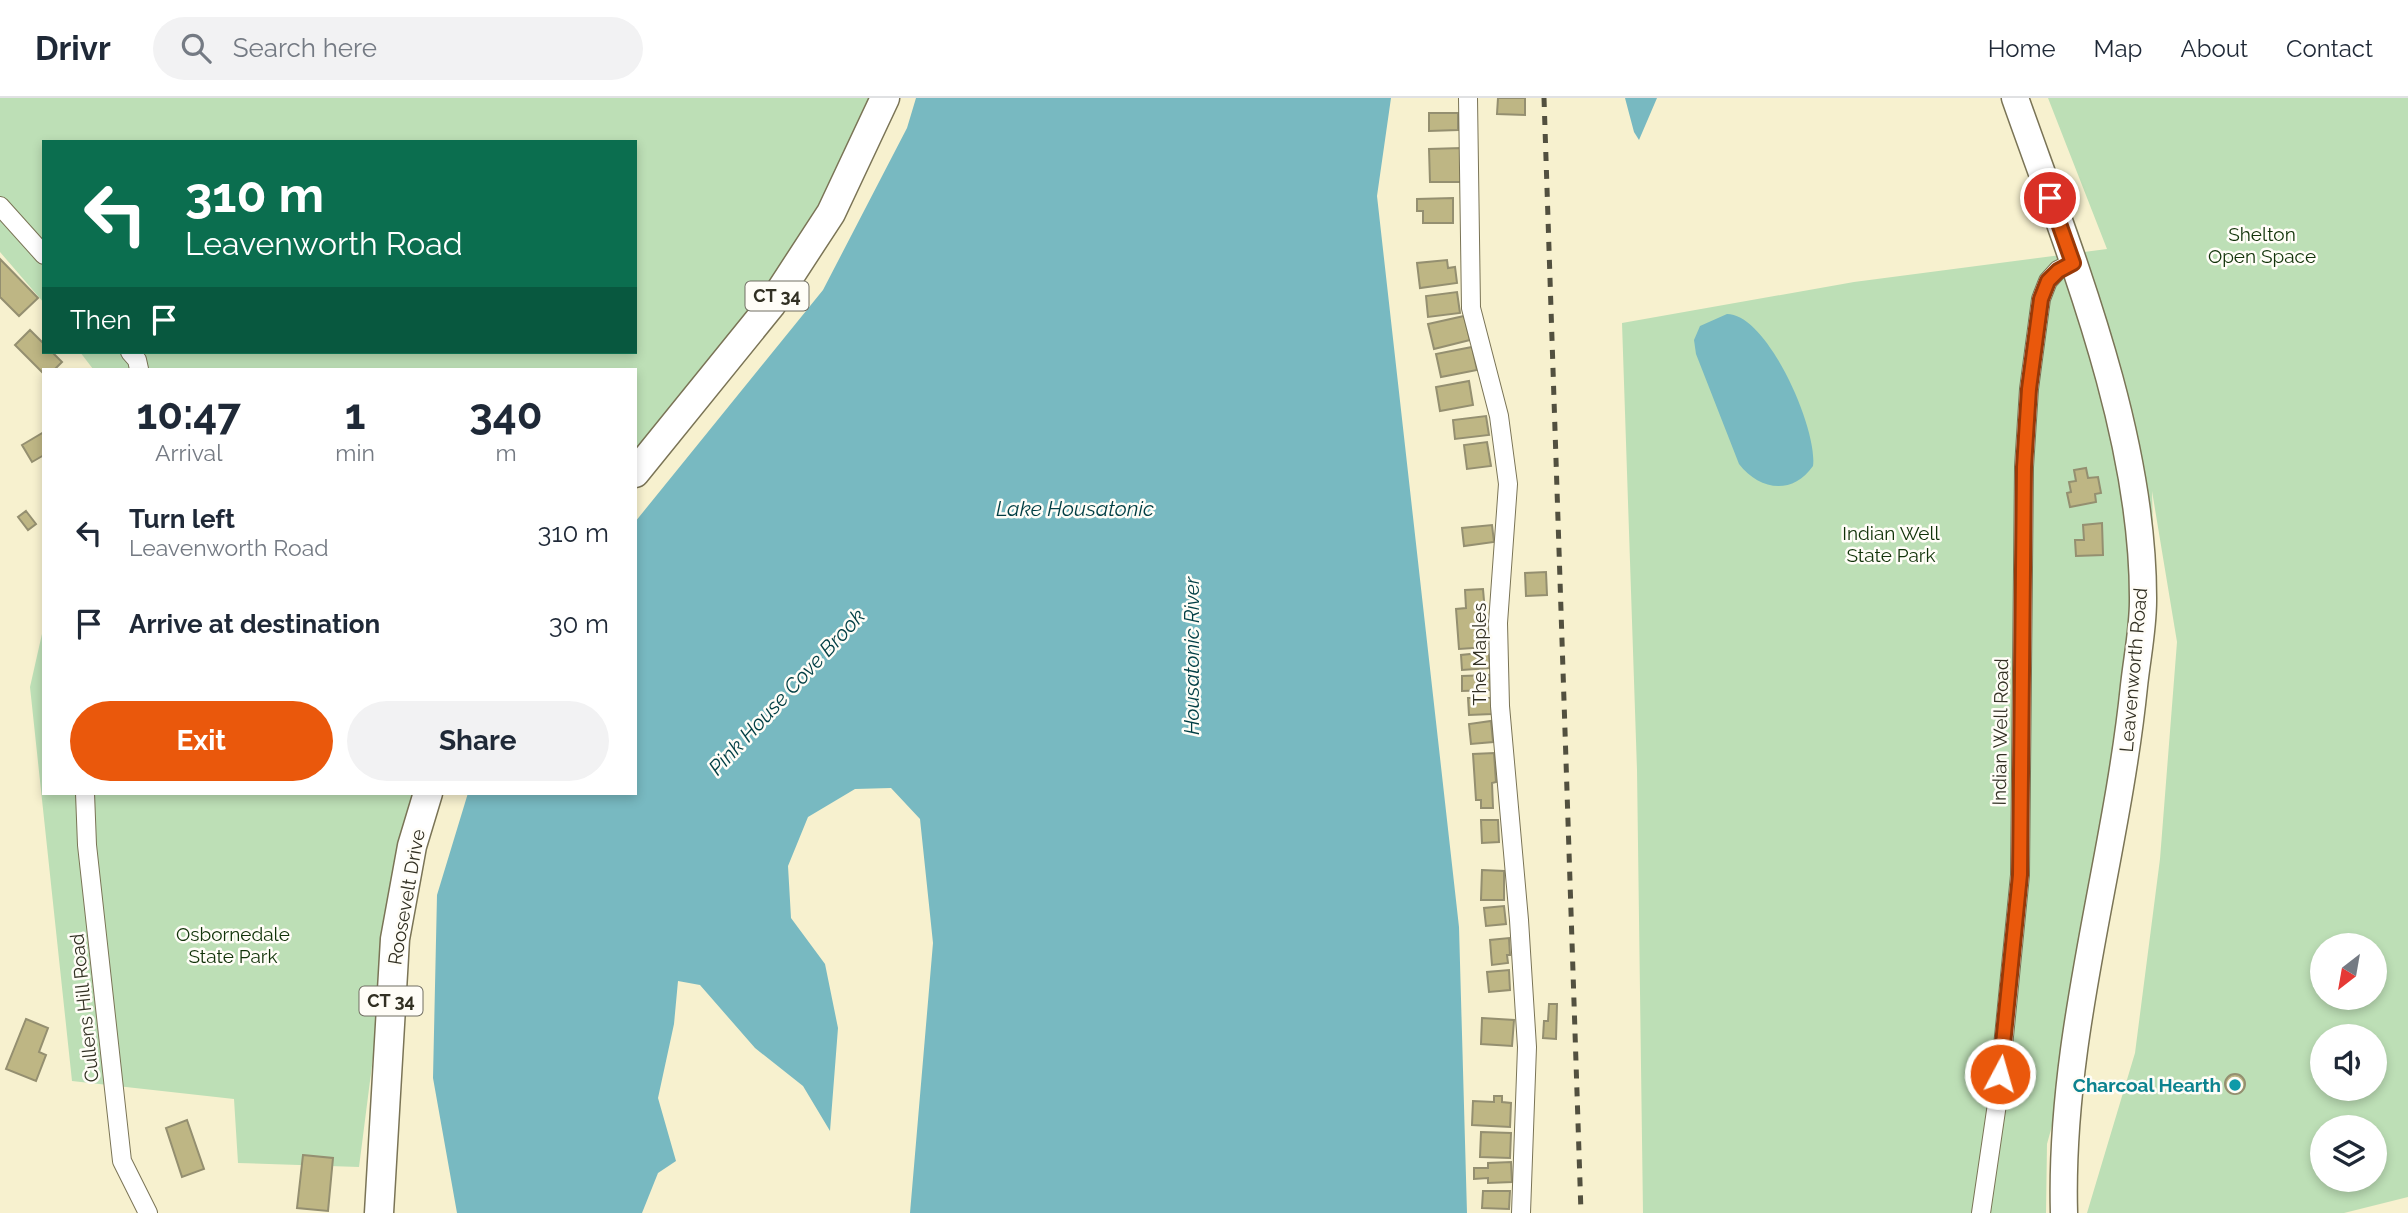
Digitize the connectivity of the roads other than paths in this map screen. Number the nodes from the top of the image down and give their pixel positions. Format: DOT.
graph roads {
  1 [pos="885,98"];
  2 [pos="1468,98"];
  3 [pos="2015,98"];
  4 [pos="0,206"];
  5 [pos="42,253"];
  6 [pos="2073,263"];
  7 [pos="637,471"];
  8 [pos="85,795"];
  9 [pos="427,795"];
  10 [pos="148,1213"];
  11 [pos="379,1213"];
  12 [pos="1521,1213"];
  13 [pos="1981,1213"];
  14 [pos="2064,1213"];
  1 -- 7 [label="main road, CT 34"];
  2 -- 12 [label="street, The Maples"];
  3 -- 6 [label="main road, Leavenworth Road"];
  4 -- 5 [label="street"];
  6 -- 13 [label="street, Indian Well Road"];
  6 -- 14 [label="main road, Leavenworth Road"];
  8 -- 10 [label="street, Cullens Hill Road"];
  9 -- 11 [label="main road, Roosevelt Drive / CT 34"];
}
